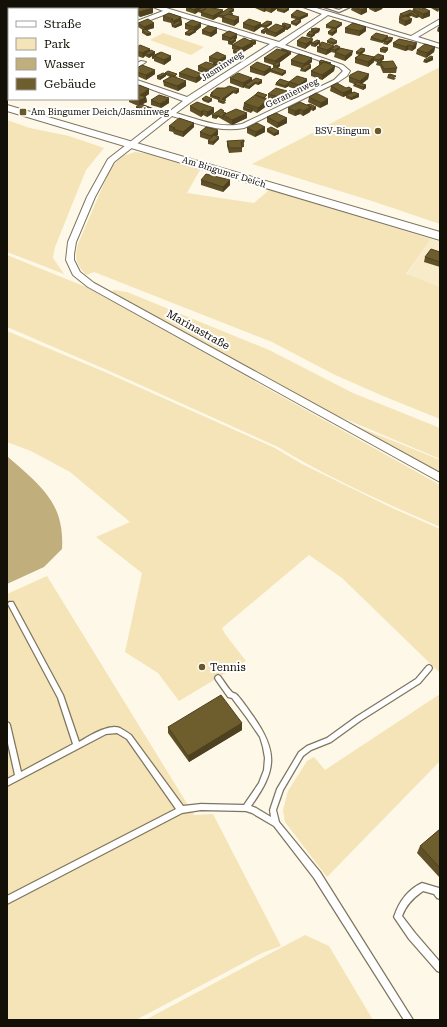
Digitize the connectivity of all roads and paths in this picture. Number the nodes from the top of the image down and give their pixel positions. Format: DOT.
graph roads {
  1 [pos="156,7"];
  2 [pos="310,7"];
  3 [pos="348,7"];
  4 [pos="326,10"];
  5 [pos="169,11"];
  6 [pos="440,21"];
  7 [pos="138,23"];
  8 [pos="412,38"];
  9 [pos="278,44"];
  10 [pos="440,46"];
  11 [pos="138,82"];
  12 [pos="188,100"];
  13 [pos="7,108"];
  14 [pos="172,114"];
  15 [pos="131,144"];
  16 [pos="440,236"];
  17 [pos="440,478"];
  18 [pos="12,604"];
  19 [pos="429,668"];
  20 [pos="218,678"];
  21 [pos="7,725"];
  22 [pos="77,746"];
  23 [pos="18,777"];
  24 [pos="7,783"];
  25 [pos="246,808"];
  26 [pos="181,810"];
  27 [pos="276,824"];
  28 [pos="440,895"];
  29 [pos="7,900"];
  30 [pos="440,968"];
  31 [pos="409,1020"];
  1 -- 5 [label="street"];
  2 -- 4 [label="street"];
  3 -- 4 [label="lane"];
  4 -- 8 [label="street"];
  4 -- 9 [label="street, Jasminweg"];
  5 -- 7 [label="street"];
  5 -- 9 [label="street"];
  6 -- 8 [label="street"];
  8 -- 10 [label="street"];
  9 -- 12 [label="street, Jasminweg"];
  9 -- 14 [label="street, Geranienweg"];
  11 -- 12 [label="street"];
  12 -- 14 [label="street, Jasminweg"];
  13 -- 15 [label="main road, Am Bingumer Deich"];
  14 -- 15 [label="street, Jasminweg"];
  15 -- 16 [label="main road, Am Bingumer Deich"];
  15 -- 17 [label="street, Marinastraße"];
  18 -- 22 [label="lane"];
  19 -- 27 [label="lane"];
  20 -- 25 [label="lane"];
  21 -- 23 [label="lane"];
  22 -- 23 [label="lane"];
  22 -- 26 [label="lane"];
  23 -- 24 [label="lane"];
  25 -- 26 [label="lane"];
  25 -- 27 [label="lane"];
  26 -- 29 [label="lane"];
  27 -- 31 [label="lane"];
  28 -- 30 [label="lane"];
}
